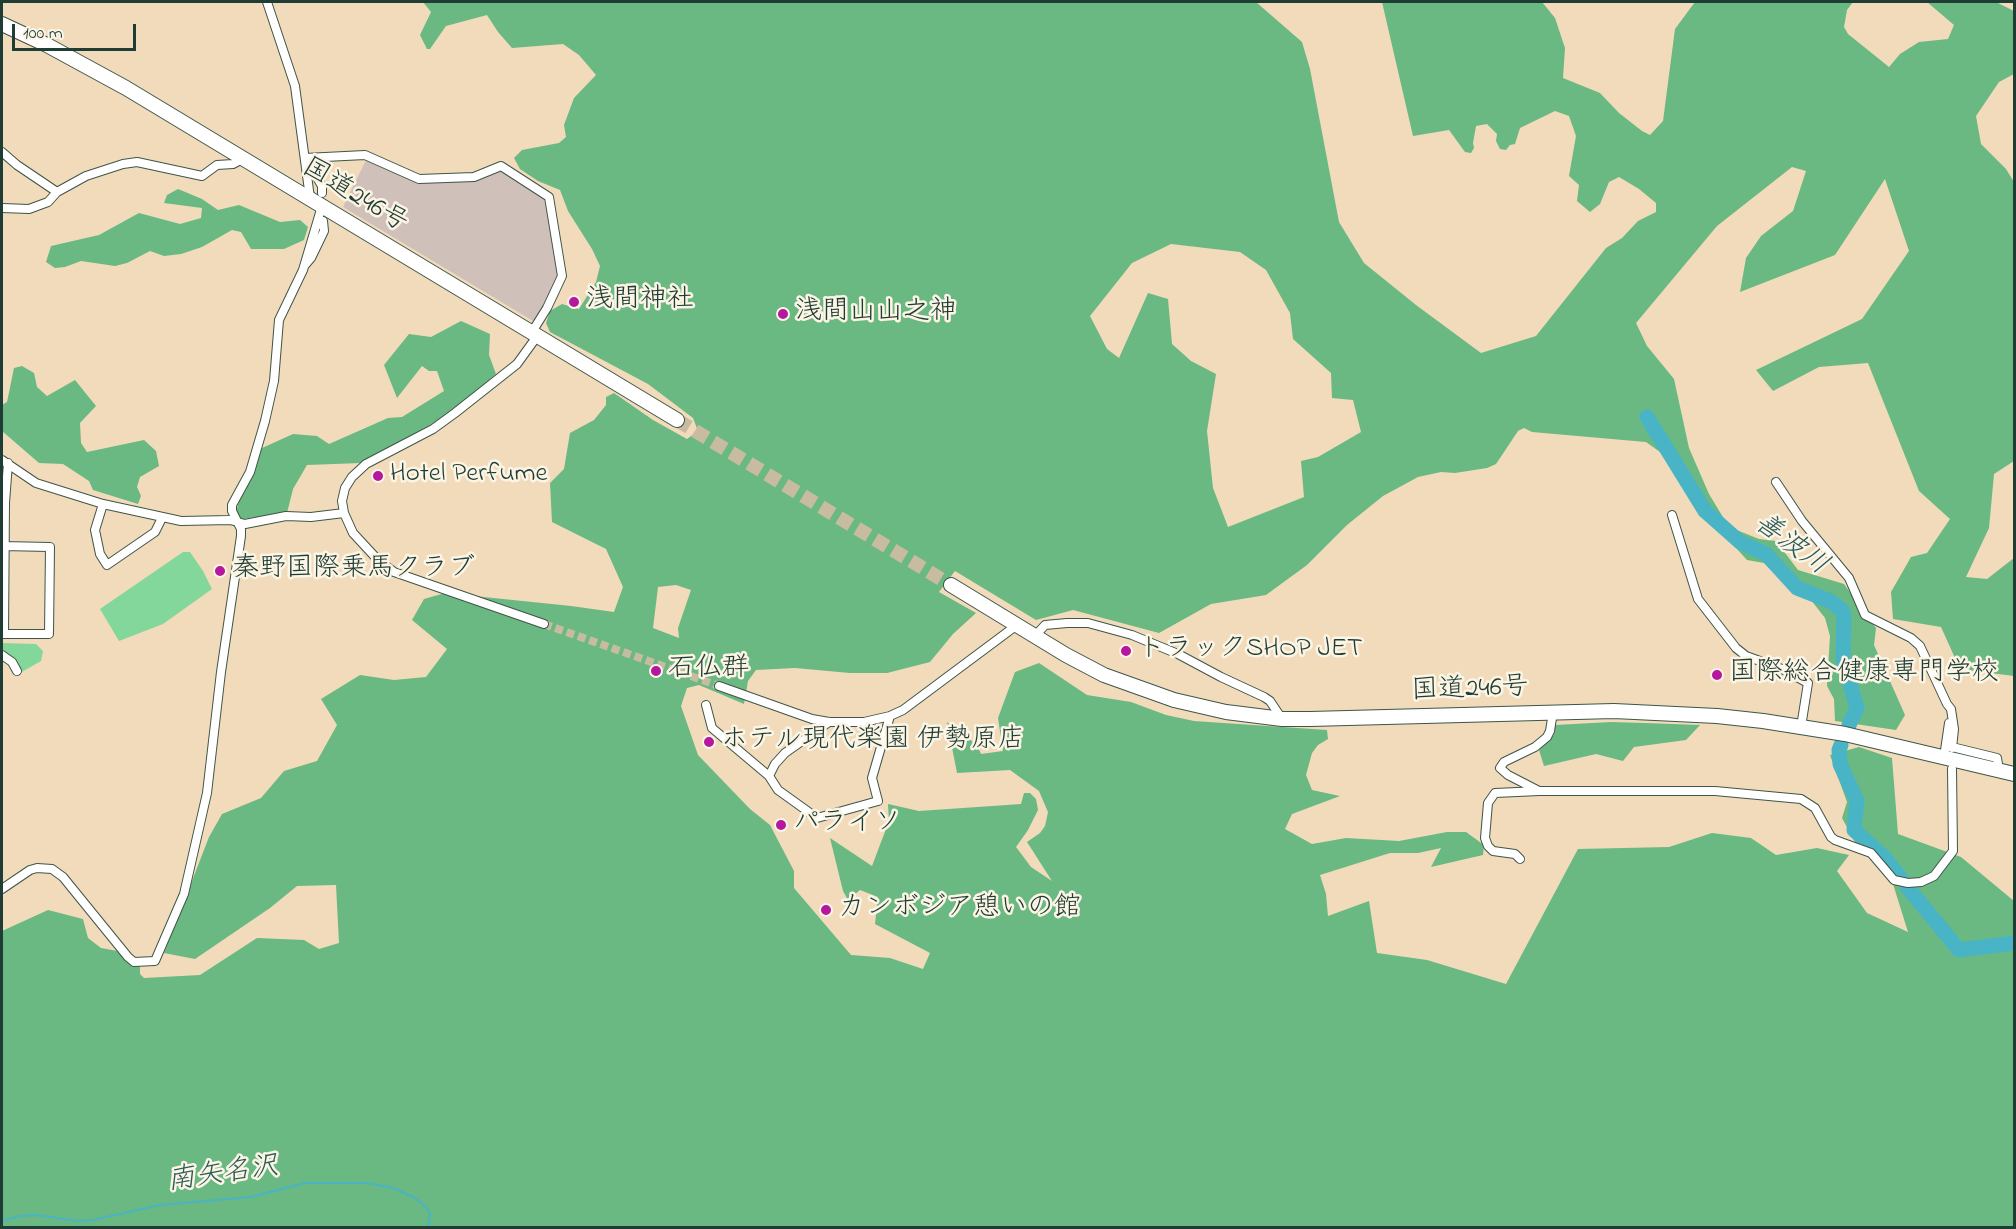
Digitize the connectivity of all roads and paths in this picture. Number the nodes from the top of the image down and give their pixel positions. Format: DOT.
graph roads {
  1 [pos="267,2"];
  2 [pos="2,24"];
  3 [pos="2,152"];
  4 [pos="244,158"];
  5 [pos="305,158"];
  6 [pos="57,192"];
  7 [pos="318,199"];
  8 [pos="2,208"];
  9 [pos="323,221"];
  10 [pos="304,266"];
  11 [pos="535,333"];
  12 [pos="677,420"];
  13 [pos="5,462"];
  14 [pos="1776,482"];
  15 [pos="4,503"];
  16 [pos="103,504"];
  17 [pos="344,513"];
  18 [pos="1672,515"];
  19 [pos="162,518"];
  20 [pos="237,522"];
  21 [pos="4,546"];
  22 [pos="951,585"];
  23 [pos="3,590"];
  24 [pos="544,624"];
  25 [pos="1017,625"];
  26 [pos="3,634"];
  27 [pos="1035,636"];
  28 [pos="2,655"];
  29 [pos="17,671"];
  30 [pos="719,686"];
  31 [pos="1947,704"];
  32 [pos="706,705"];
  33 [pos="1553,712"];
  34 [pos="890,716"];
  35 [pos="1282,719"];
  36 [pos="829,723"];
  37 [pos="1801,727"];
  38 [pos="1949,751"];
  39 [pos="1952,769"];
  40 [pos="2014,774"];
  41 [pos="769,776"];
  42 [pos="1539,791"];
  43 [pos="1520,859"];
  44 [pos="2,889"];
  1 -- 5 [label="street"];
  2 -- 4 [label="highway, 国道246号"];
  3 -- 6 [label="street"];
  4 -- 6 [label="street"];
  4 -- 7 [label="highway, 国道246号"];
  5 -- 7 [label="street"];
  5 -- 7 [label="street"];
  5 -- 11 [label="street"];
  6 -- 8 [label="street"];
  7 -- 10 [label="street"];
  7 -- 11 [label="highway, 国道246号"];
  9 -- 10 [label="street"];
  10 -- 20 [label="street"];
  11 -- 12 [label="highway, 国道246号"];
  11 -- 17 [label="street"];
  13 -- 15 [label="street"];
  13 -- 16 [label="street"];
  14 -- 31 [label="street"];
  15 -- 21 [label="street"];
  16 -- 19 [label="street"];
  16 -- 19 [label="street"];
  17 -- 20 [label="street"];
  17 -- 24 [label="street"];
  18 -- 37 [label="street"];
  19 -- 20 [label="street"];
  20 -- 44 [label="street"];
  21 -- 23 [label="street"];
  21 -- 26 [label="street"];
  22 -- 25 [label="highway, 国道246号"];
  23 -- 26 [label="street"];
  25 -- 27 [label="highway, 国道246号"];
  25 -- 34 [label="street"];
  27 -- 35 [label="highway, 国道246号"];
  27 -- 35 [label="street"];
  28 -- 29 [label="street"];
  30 -- 36 [label="street"];
  31 -- 38 [label="street"];
  31 -- 38 [label="street"];
  32 -- 41 [label="street"];
  33 -- 35 [label="highway, 国道246号"];
  33 -- 37 [label="highway, 国道246号"];
  33 -- 42 [label="street"];
  34 -- 36 [label="street"];
  34 -- 41 [label="street"];
  36 -- 41 [label="street"];
  37 -- 38 [label="highway, 国道246号"];
  38 -- 40 [label="highway, 国道246号"];
  39 -- 42 [label="street"];
  42 -- 43 [label="street"];
}
